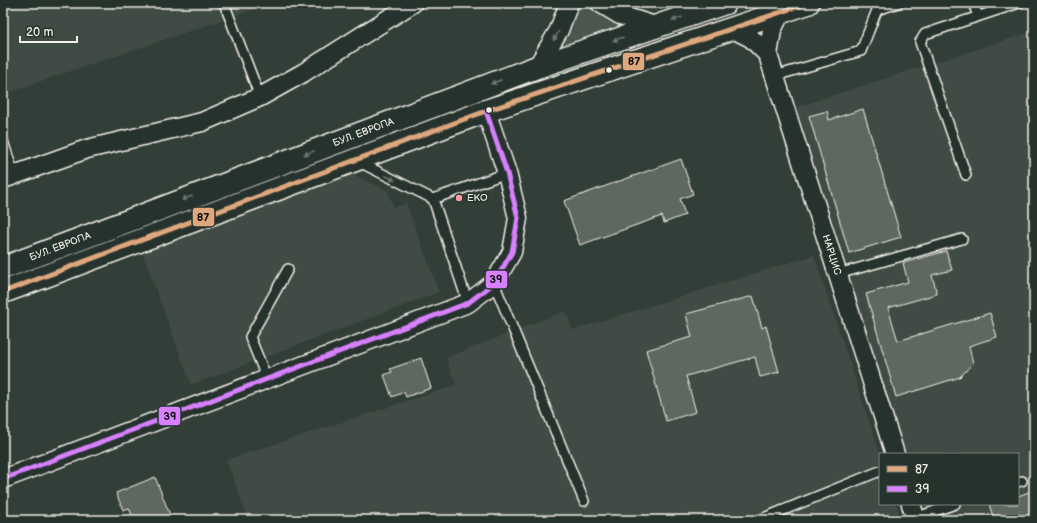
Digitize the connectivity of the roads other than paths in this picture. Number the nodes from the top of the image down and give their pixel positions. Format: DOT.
graph roads {
  1 [pos="224,3"];
  2 [pos="413,3"];
  3 [pos="570,3"];
  4 [pos="600,3"];
  5 [pos="725,3"];
  6 [pos="808,3"];
  7 [pos="898,3"];
  8 [pos="973,3"];
  9 [pos="1019,3"];
  10 [pos="781,12"];
  11 [pos="978,16"];
  12 [pos="655,26"];
  13 [pos="733,29"];
  14 [pos="768,55"];
  15 [pos="537,67"];
  16 [pos="775,76"];
  17 [pos="260,97"];
  18 [pos="486,111"];
  19 [pos="3,141"];
  20 [pos="356,160"];
  21 [pos="506,173"];
  22 [pos="966,175"];
  23 [pos="8,177"];
  24 [pos="433,199"];
  25 [pos="962,239"];
  26 [pos="3,268"];
  27 [pos="288,269"];
  28 [pos="838,274"];
  29 [pos="494,283"];
  30 [pos="3,292"];
  31 [pos="468,303"];
  32 [pos="267,379"];
  33 [pos="895,453"];
  34 [pos="879,471"];
  35 [pos="3,479"];
  36 [pos="584,501"];
  37 [pos="951,505"];
  38 [pos="914,514"];
  39 [pos="759,520"];
  1 -- 17 [label="lane"];
  2 -- 17 [label="street"];
  3 -- 15 [label="street, one-way"];
  4 -- 12 [label="street"];
  5 -- 12 [label="main road, БУЛ. ЕВРОПА, one-way"];
  6 -- 10 [label="main road"];
  7 -- 16 [label="lane"];
  8 -- 11 [label="lane"];
  9 -- 11 [label="lane"];
  10 -- 13 [label="main road"];
  10 -- 14 [label="street"];
  11 -- 22 [label="lane"];
  12 -- 15 [label="main road, БУЛ. ЕВРОПА, one-way"];
  13 -- 14 [label="street"];
  13 -- 18 [label="main road"];
  14 -- 16 [label="street, НАРЦИС"];
  15 -- 26 [label="main road, БУЛ. ЕВРОПА, one-way"];
  16 -- 28 [label="street, НАРЦИС"];
  17 -- 23 [label="street"];
  18 -- 20 [label="main road"];
  18 -- 21 [label="street"];
  19 -- 23 [label="lane"];
  20 -- 24 [label="lane, one-way"];
  20 -- 30 [label="main road"];
  21 -- 24 [label="lane"];
  21 -- 29 [label="street"];
  24 -- 31 [label="lane"];
  25 -- 28 [label="lane"];
  27 -- 32 [label="lane"];
  28 -- 33 [label="street, НАРЦИС"];
  29 -- 31 [label="street"];
  29 -- 36 [label="lane"];
  31 -- 32 [label="street"];
  32 -- 35 [label="street"];
  34 -- 39 [label="lane"];
  37 -- 38 [label="lane"];
}
